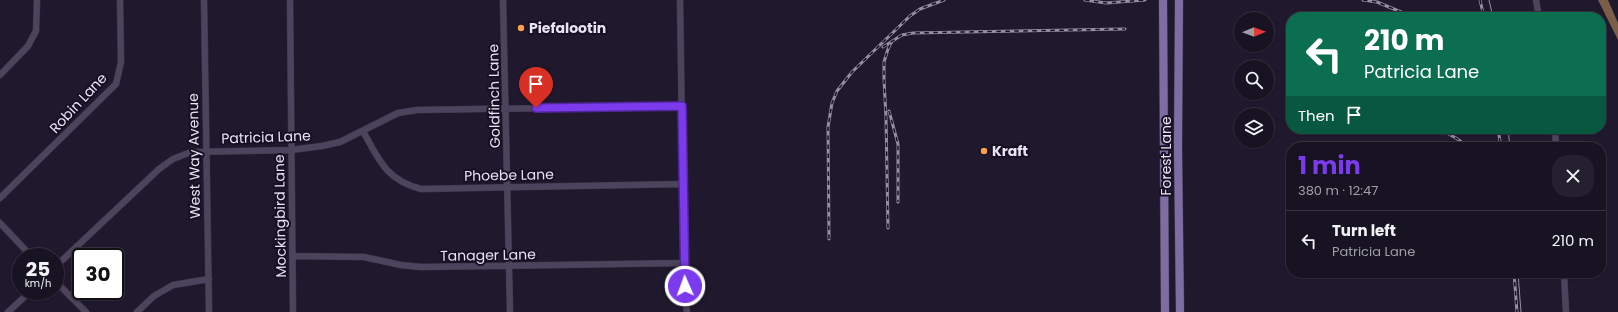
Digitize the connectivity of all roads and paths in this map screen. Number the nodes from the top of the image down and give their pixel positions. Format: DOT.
graph roads {
  1 [pos="37,0"];
  2 [pos="120,0"];
  3 [pos="204,0"];
  4 [pos="290,0"];
  5 [pos="503,0"];
  6 [pos="680,0"];
  7 [pos="1163,0"];
  8 [pos="1179,0"];
  9 [pos="1536,0"];
  10 [pos="1538,12"];
  11 [pos="0,75"];
  12 [pos="682,106"];
  13 [pos="506,108"];
  14 [pos="363,131"];
  15 [pos="291,150"];
  16 [pos="206,151"];
  17 [pos="683,184"];
  18 [pos="508,187"];
  19 [pos="0,198"];
  20 [pos="0,223"];
  21 [pos="24,248"];
  22 [pos="293,256"];
  23 [pos="64,259"];
  24 [pos="684,263"];
  25 [pos="508,266"];
  26 [pos="1564,278"];
  27 [pos="209,279"];
  28 [pos="64,290"];
  29 [pos="21,300"];
  30 [pos="8,312"];
  31 [pos="86,312"];
  32 [pos="137,312"];
  33 [pos="209,312"];
  34 [pos="293,312"];
  35 [pos="510,312"];
  36 [pos="687,312"];
  37 [pos="1165,312"];
  38 [pos="1180,312"];
  39 [pos="1566,312"];
  1 -- 11 [label="street"];
  2 -- 19 [label="street, Robin Lane"];
  3 -- 16 [label="street, West Way Avenue"];
  4 -- 15 [label="street, Mockingbird Lane"];
  5 -- 13 [label="street, Goldfinch Lane"];
  6 -- 12 [label="street"];
  7 -- 37 [label="main road, Forest Lane"];
  8 -- 38 [label="main road, Forest Lane"];
  9 -- 10 [label="street"];
  12 -- 13 [label="street, Patricia Lane"];
  12 -- 17 [label="street"];
  13 -- 14 [label="street, Patricia Lane"];
  13 -- 18 [label="street, Goldfinch Lane"];
  14 -- 15 [label="street, Patricia Lane"];
  14 -- 18 [label="street, Phoebe Lane"];
  15 -- 16 [label="street, Patricia Lane"];
  15 -- 22 [label="street, Mockingbird Lane"];
  16 -- 23 [label="street, Patricia Lane"];
  16 -- 27 [label="street, West Way Avenue"];
  17 -- 18 [label="street, Phoebe Lane"];
  17 -- 24 [label="street"];
  18 -- 25 [label="street, Goldfinch Lane"];
  20 -- 21 [label="street"];
  22 -- 25 [label="street, Tanager Lane"];
  22 -- 34 [label="street, Mockingbird Lane"];
  24 -- 25 [label="street, Tanager Lane"];
  24 -- 36 [label="street"];
  25 -- 35 [label="street, Goldfinch Lane"];
  26 -- 39 [label="street"];
  27 -- 32 [label="street"];
  27 -- 33 [label="street, West Way Avenue"];
  28 -- 31 [label="street"];
  29 -- 30 [label="street"];
}
